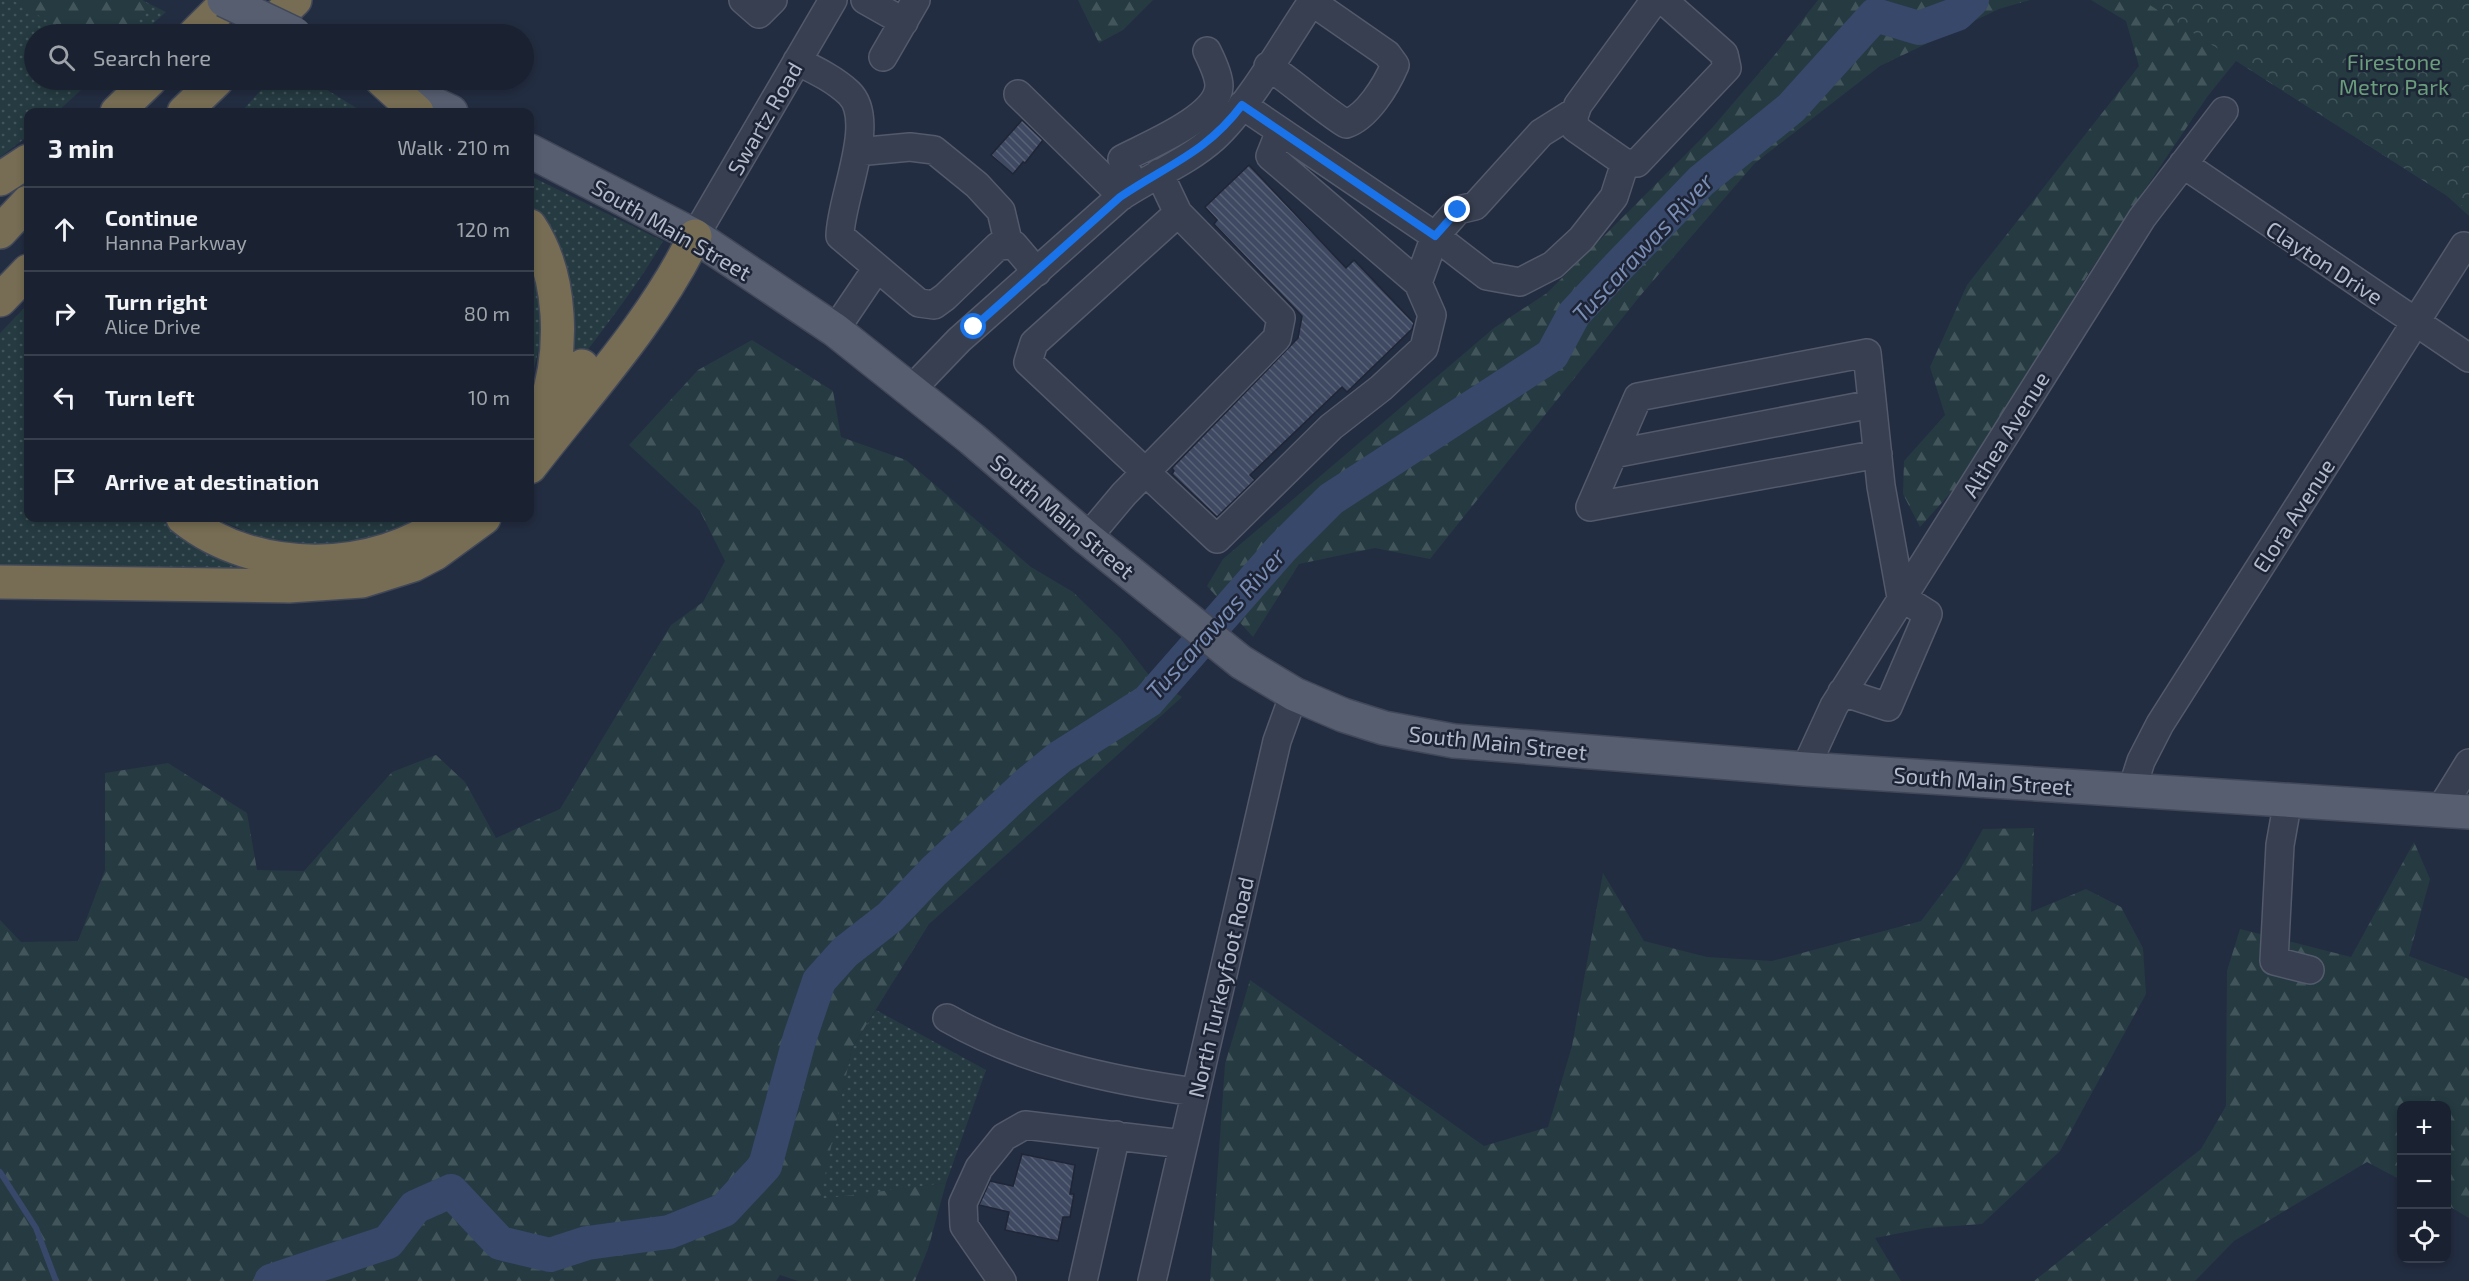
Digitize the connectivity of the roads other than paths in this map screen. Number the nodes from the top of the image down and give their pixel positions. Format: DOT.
graph roads {
  1 [pos="224,0"];
  2 [pos="229,0"];
  3 [pos="295,0"];
  4 [pos="743,0"];
  5 [pos="773,0"];
  6 [pos="833,0"];
  7 [pos="865,0"];
  8 [pos="1655,0"];
  9 [pos="1663,0"];
  10 [pos="1312,1"];
  11 [pos="910,11"];
  12 [pos="205,24"];
  13 [pos="270,24"];
  14 [pos="274,24"];
  15 [pos="1207,51"];
  16 [pos="883,57"];
  17 [pos="797,61"];
  18 [pos="1268,66"];
  19 [pos="136,90"];
  20 [pos="139,90"];
  21 [pos="207,90"];
  22 [pos="211,90"];
  23 [pos="394,90"];
  24 [pos="404,90"];
  25 [pos="1018,94"];
  26 [pos="110,108"];
  27 [pos="121,108"];
  28 [pos="188,108"];
  29 [pos="200,108"];
  30 [pos="413,108"];
  31 [pos="442,108"];
  32 [pos="1230,108"];
  33 [pos="1576,111"];
  34 [pos="2224,111"];
  35 [pos="1280,131"];
  36 [pos="857,152"];
  37 [pos="534,153"];
  38 [pos="1625,163"];
  39 [pos="24,164"];
  40 [pos="2183,164"];
  41 [pos="1159,173"];
  42 [pos="0,179"];
  43 [pos="1128,192"];
  44 [pos="24,206"];
  45 [pos="1178,213"];
  46 [pos="0,232"];
  47 [pos="534,234"];
  48 [pos="695,236"];
  49 [pos="1435,236"];
  50 [pos="1009,245"];
  51 [pos="2464,246"];
  52 [pos="878,268"];
  53 [pos="1036,272"];
  54 [pos="24,275"];
  55 [pos="1418,282"];
  56 [pos="945,297"];
  57 [pos="0,300"];
  58 [pos="2417,321"];
  59 [pos="974,327"];
  60 [pos="835,330"];
  61 [pos="2469,358"];
  62 [pos="910,391"];
  63 [pos="1872,404"];
  64 [pos="537,418"];
  65 [pos="1613,454"];
  66 [pos="1878,454"];
  67 [pos="534,462"];
  68 [pos="1145,472"];
  69 [pos="190,522"];
  70 [pos="441,522"];
  71 [pos="479,522"];
  72 [pos="1087,538"];
  73 [pos="0,582"];
  74 [pos="1901,597"];
  75 [pos="1842,692"];
  76 [pos="1294,694"];
  77 [pos="2469,762"];
  78 [pos="1805,769"];
  79 [pos="2132,789"];
  80 [pos="2288,800"];
  81 [pos="2455,811"];
  82 [pos="2310,970"];
  83 [pos="947,1018"];
  84 [pos="1195,1092"];
  85 [pos="1116,1135"];
  86 [pos="1183,1144"];
  87 [pos="1002,1281"];
  88 [pos="1083,1281"];
  89 [pos="1152,1281"];
  1 -- 14 [label="main road, bridge"];
  2 -- 12 [label="highway"];
  3 -- 13 [label="highway"];
  4 -- 5 [label="street"];
  6 -- 17 [label="street, Swartz Road"];
  7 -- 11 [label="street"];
  8 -- 33 [label="street"];
  9 -- 38 [label="street"];
  10 -- 18 [label="street"];
  10 -- 18 [label="street"];
  11 -- 16 [label="street"];
  15 -- 32 [label="street"];
  17 -- 36 [label="street"];
  17 -- 48 [label="street, Swartz Road"];
  18 -- 32 [label="street"];
  19 -- 26 [label="highway"];
  20 -- 27 [label="highway"];
  21 -- 28 [label="highway"];
  22 -- 29 [label="highway"];
  23 -- 30 [label="highway"];
  24 -- 31 [label="main road"];
  25 -- 43 [label="street"];
  32 -- 35 [label="street"];
  32 -- 41 [label="street"];
  32 -- 43 [label="street"];
  33 -- 38 [label="street"];
  33 -- 49 [label="street"];
  34 -- 40 [label="street, Althea Avenue"];
  35 -- 49 [label="street"];
  35 -- 55 [label="street"];
  36 -- 50 [label="street"];
  36 -- 52 [label="street"];
  37 -- 48 [label="main road, South Main Street"];
  38 -- 49 [label="street"];
  39 -- 42 [label="highway"];
  40 -- 58 [label="street, Clayton Drive"];
  40 -- 74 [label="street, Althea Avenue"];
  41 -- 43 [label="street"];
  41 -- 45 [label="street"];
  43 -- 53 [label="street"];
  44 -- 46 [label="highway"];
  45 -- 68 [label="street"];
  45 -- 68 [label="street"];
  47 -- 64 [label="highway"];
  48 -- 60 [label="main road, South Main Street"];
  48 -- 64 [label="highway"];
  48 -- 67 [label="highway"];
  49 -- 55 [label="street"];
  50 -- 53 [label="street"];
  50 -- 56 [label="street"];
  51 -- 58 [label="street, Elora Avenue"];
  52 -- 56 [label="street"];
  52 -- 60 [label="street"];
  53 -- 59 [label="street"];
  54 -- 57 [label="highway"];
  55 -- 68 [label="street"];
  56 -- 59 [label="street"];
  58 -- 61 [label="street, Clayton Drive"];
  58 -- 79 [label="street, Elora Avenue"];
  59 -- 62 [label="street"];
  60 -- 62 [label="main road, South Main Street"];
  62 -- 72 [label="main road, South Main Street"];
  63 -- 65 [label="street"];
  63 -- 65 [label="street"];
  63 -- 66 [label="street"];
  65 -- 66 [label="street"];
  66 -- 74 [label="street"];
  68 -- 72 [label="street"];
  69 -- 70 [label="highway"];
  71 -- 73 [label="highway"];
  72 -- 76 [label="main road, South Main Street"];
  74 -- 75 [label="street, Althea Avenue"];
  74 -- 75 [label="street"];
  75 -- 78 [label="street, Althea Avenue"];
  76 -- 78 [label="main road, South Main Street"];
  76 -- 84 [label="street, North Turkeyfoot Road"];
  77 -- 81 [label="street"];
  78 -- 79 [label="main road, South Main Street"];
  79 -- 80 [label="main road, South Main Street"];
  80 -- 81 [label="main road, South Main Street"];
  80 -- 82 [label="street"];
  83 -- 84 [label="street"];
  84 -- 86 [label="street, North Turkeyfoot Road"];
  85 -- 86 [label="street"];
  85 -- 87 [label="street"];
  85 -- 88 [label="street"];
  86 -- 89 [label="street, North Turkeyfoot Road"];
}
